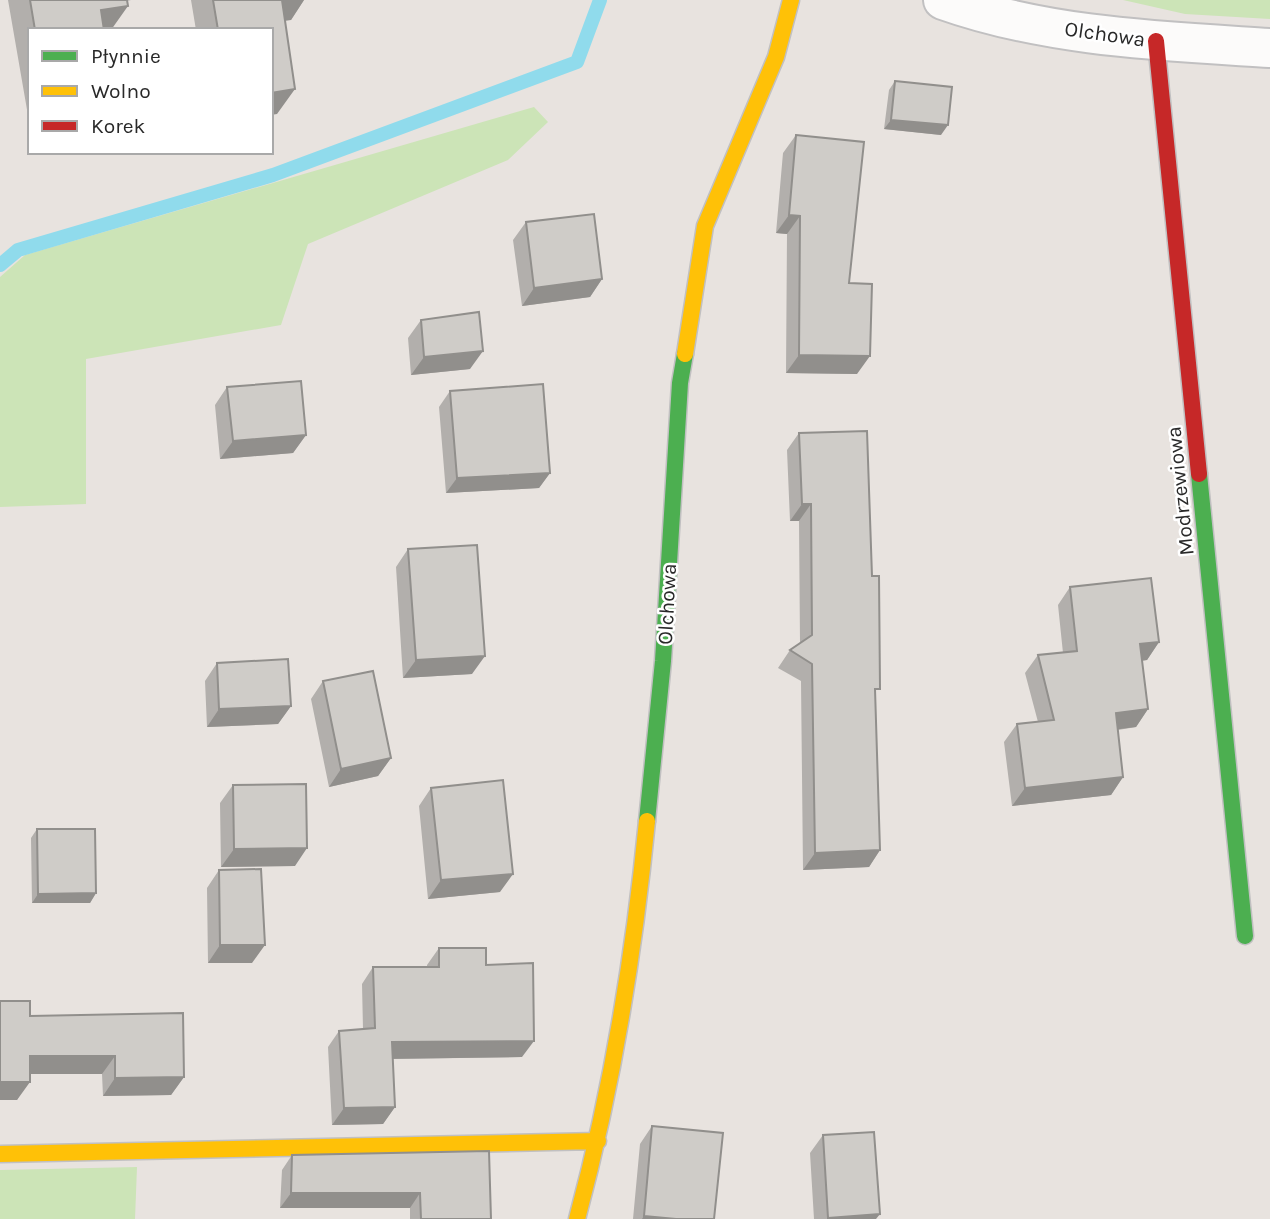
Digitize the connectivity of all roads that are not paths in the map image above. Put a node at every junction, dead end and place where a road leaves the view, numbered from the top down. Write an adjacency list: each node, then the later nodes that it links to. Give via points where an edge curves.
1 (791, 0): 6 (street, Olchowa, via 776,57 705,226 680,383 663,661 638,912)
2 (943, 0): 3 (street, Olchowa, via 1015,20)
3 (1156, 41): 4 (street, Olchowa); 5 (street, Modrzewiowa)
4 (1270, 48)
5 (1245, 936)
6 (598, 1141): 7 (street); 8 (street, Olchowa)
7 (0, 1154)
8 (577, 1219)

